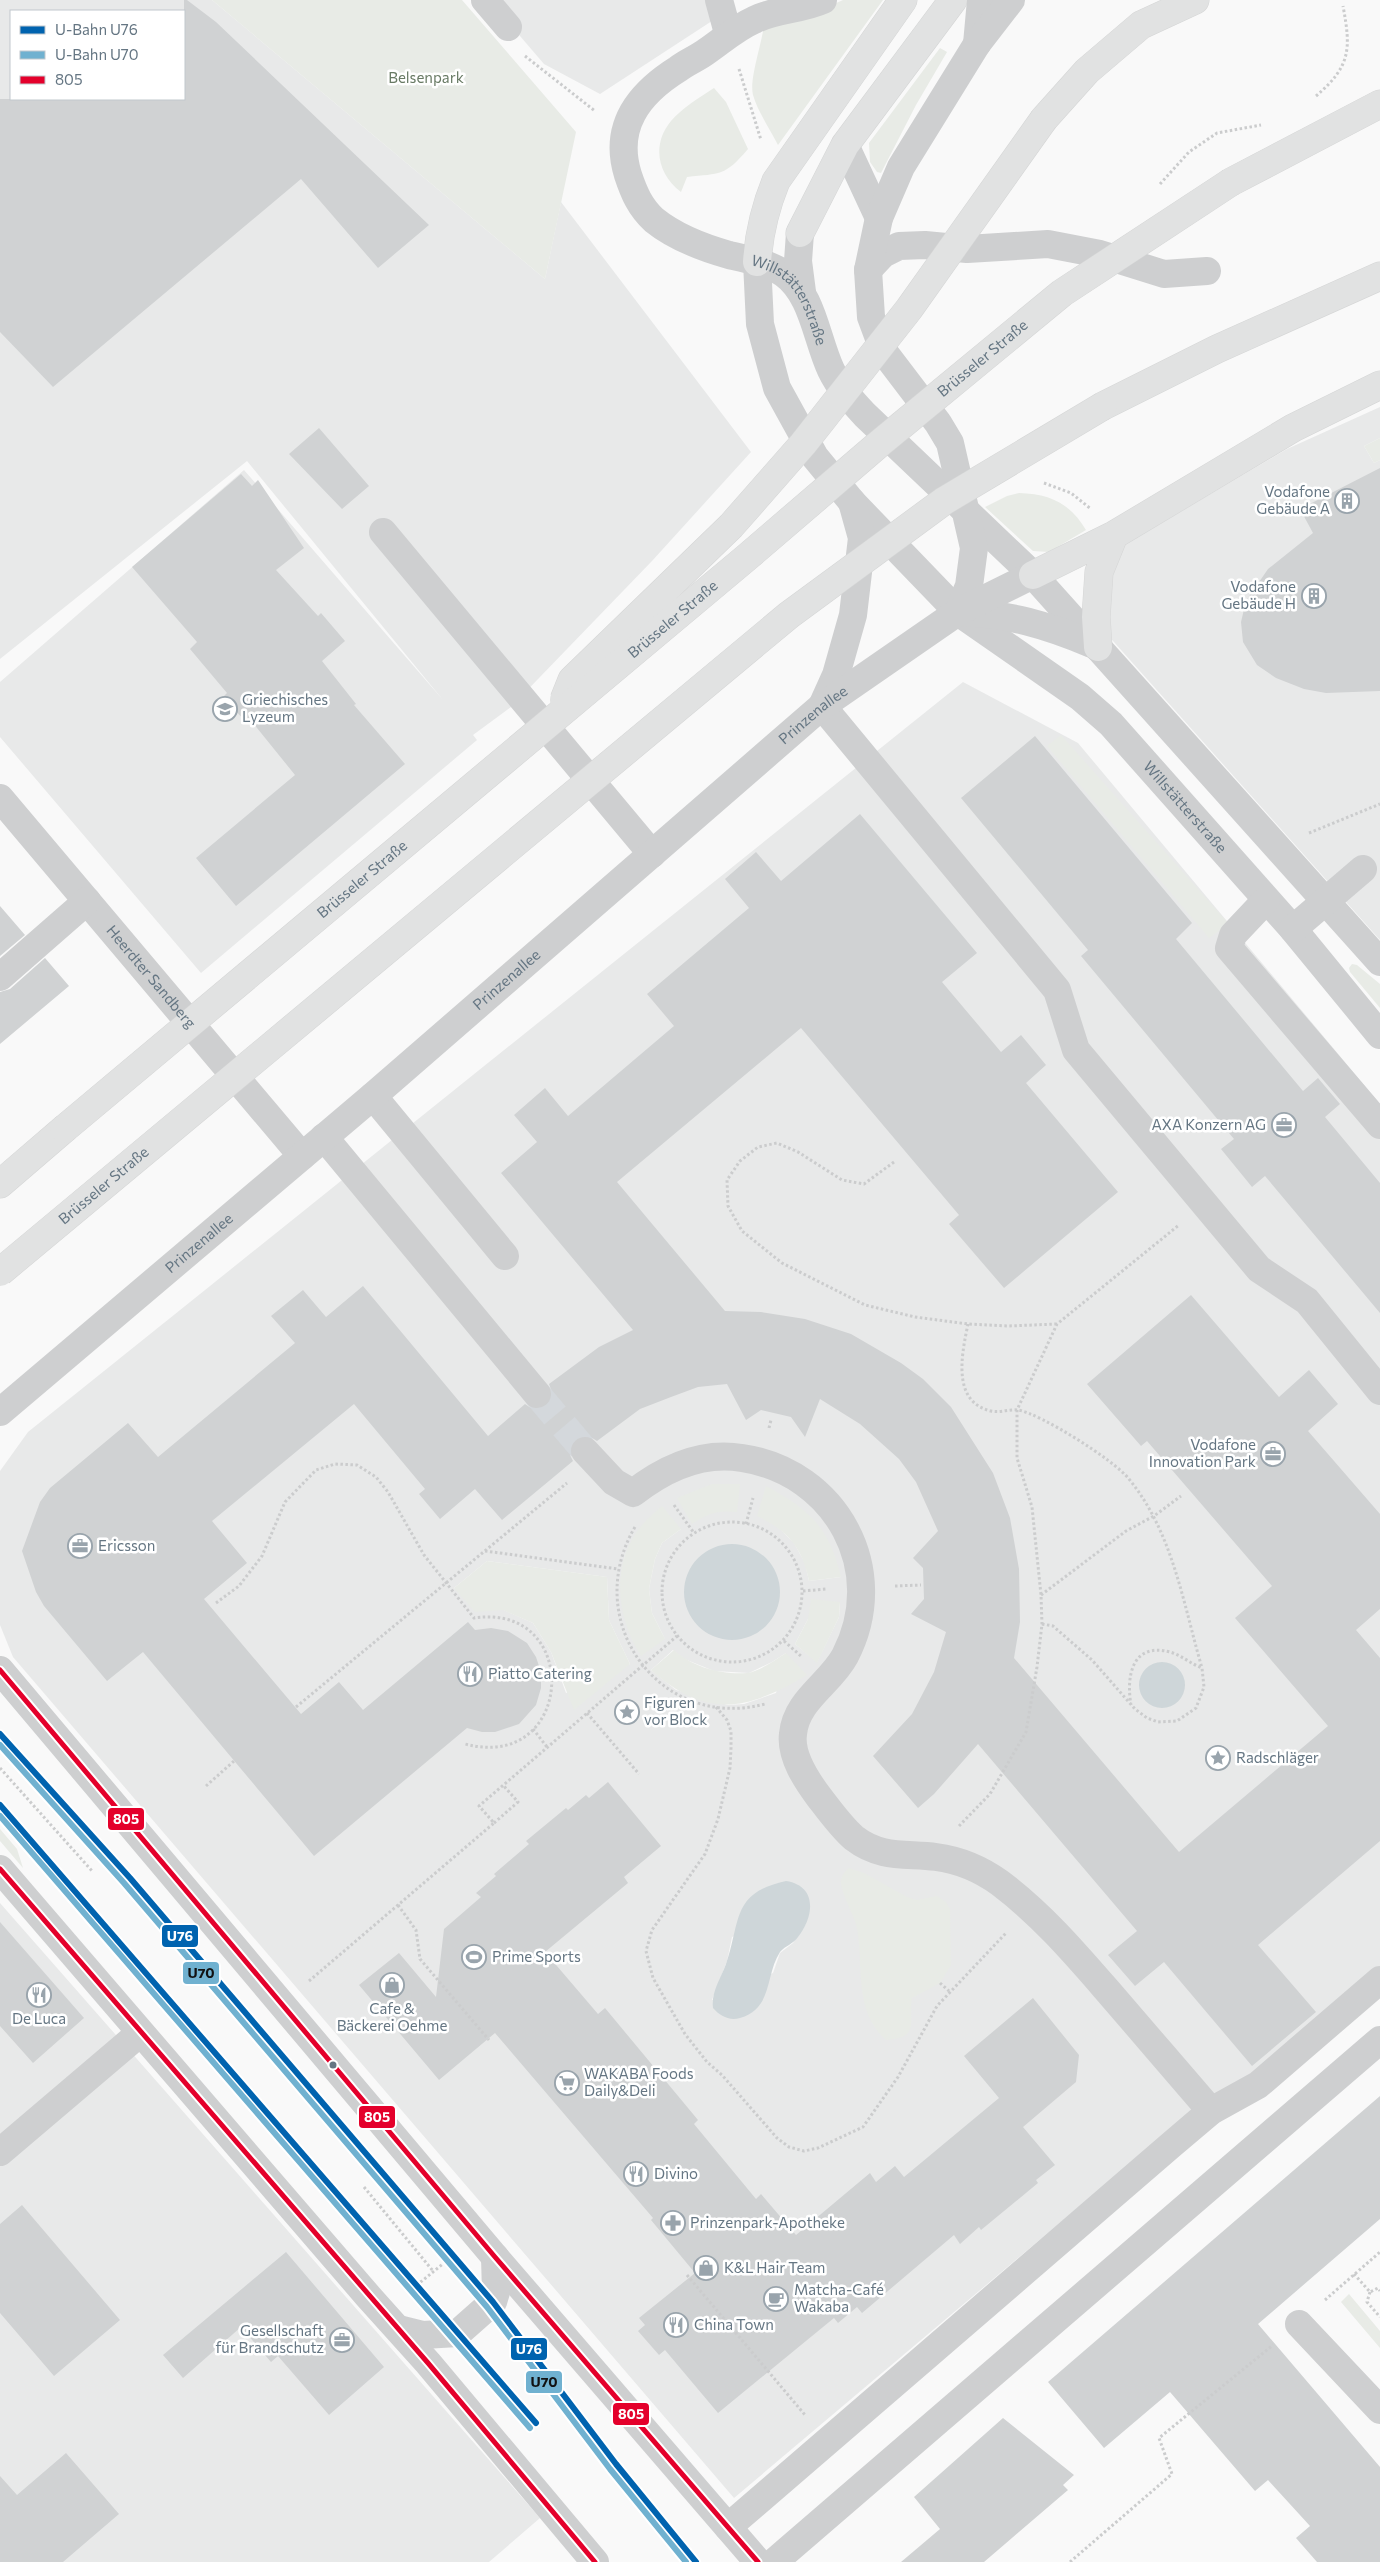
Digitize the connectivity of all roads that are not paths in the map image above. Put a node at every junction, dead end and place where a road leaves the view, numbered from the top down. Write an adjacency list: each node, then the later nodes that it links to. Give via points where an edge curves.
1 (484, 0): 9 (street)
2 (719, 0): 10 (street)
3 (823, 0): 10 (street, via 756,18)
4 (903, 0): 16 (highway, via 776,181 765,208)
5 (953, 0): 13 (highway)
6 (980, 0): 11 (street)
7 (1011, 0): 11 (street)
8 (1195, 0): 30 (highway, bridge, via 1142,26 1087,71 1044,119 910,309 803,444 731,526 572,680)
9 (508, 27)
10 (728, 33): 16 (street, via 707,52 654,86 633,110 624,135 623,159 640,206 670,231 700,245)
11 (977, 44): 14 (street, via 901,167)
12 (1380, 104): 30 (highway, Brüsseler Straße, bridge, via 1231,182 1062,293)
13 (845, 145): 14 (street); 15 (highway)
14 (879, 218): 17 (street)
15 (800, 233): 16 (street); 20 (street, via 798,262)
16 (757, 262): 20 (street, Willstätterstraße, via 782,273); 22 (street, Willstätterstraße, via 760,324 777,388 815,457)
17 (868, 270): 18 (street, via 883,254 899,246 925,245 967,250 1048,244 1100,254 1164,274); 23 (street, via 871,317 884,352 950,443)
18 (1207, 271)
19 (1380, 276): 47 (highway, Brüsseler Straße, bridge, via 1217,349 1103,406 944,501 789,615)
20 (802, 292): 23 (street, Willstätterstraße, via 828,364 844,391 865,415)
21 (1380, 385): 25 (highway, via 1293,428)
22 (852, 502): 27 (street, Willstätterstraße); 29 (street, via 862,538 853,615 836,675)
23 (965, 508): 26 (street, Willstätterstraße); 27 (street, via 974,548 969,586)
24 (383, 532): 32 (street)
25 (1114, 535): 26 (highway); 28 (highway, via 1099,572)
26 (1033, 574): 27 (street, Prinzenallee); 28 (street, Willstätterstraße)
27 (958, 612): 28 (street, Willstätterstraße, via 1029,620); 29 (street, Prinzenallee); 34 (street, Willstätterstraße, via 1080,697 1111,724)
28 (1098, 647): 36 (street, Willstätterstraße)
29 (822, 706): 32 (street, Prinzenallee); 48 (street, via 1057,990 1076,1050 1259,1269 1307,1301)
30 (556, 718): 45 (highway, Brüsseler Straße, bridge)
31 (0, 798): 35 (street, Heerdter Sandberg)
32 (652, 854): 41 (street, Prinzenallee)
33 (1363, 869): 36 (street)
34 (1266, 900): 37 (street, Willstätterstraße); 42 (street, via 1233,935 1230,948)
35 (87, 901): 39 (street); 44 (street, Heerdter Sandberg)
36 (1326, 901): 37 (street); 38 (street, Willstätterstraße)
37 (1293, 929): 40 (street, Willstätterstraße)
38 (1380, 962)
39 (0, 977)
40 (1380, 1034)
41 (372, 1096): 43 (street, Prinzenallee); 46 (street)
42 (1380, 1125)
43 (324, 1137): 44 (street, Prinzenallee); 49 (street)
44 (302, 1156): 50 (street, Prinzenallee)
45 (0, 1184)
46 (505, 1256)
47 (0, 1272)
48 (1380, 1391)
49 (537, 1394)
50 (0, 1412)
51 (589, 1456): 57 (street, via 614,1482 633,1492 673,1467 702,1458 730,1456 761,1460 784,1469 816,1490 842,1520 856,1552 862,1596 854,1637 844,1658 797,1716 792,1736 805,1776 854,1838 878,1850 904,1856 936,1857 969,1865 999,1882 1048,1923)
52 (0, 1671): 59 (street)
53 (0, 1869): 55 (street)
54 (1380, 1980): 57 (street, via 1258,2085)
55 (140, 2033): 58 (street); 61 (street)
56 (1380, 2040): 66 (street)
57 (1212, 2111): 63 (street)
58 (0, 2152)
59 (495, 2257): 61 (street, via 494,2302 458,2333 423,2335); 63 (street)
60 (1299, 2324): 62 (street)
61 (399, 2329): 64 (street)
62 (1380, 2410)
63 (728, 2527): 65 (street)
64 (595, 2562)
65 (758, 2562)
66 (774, 2562)

